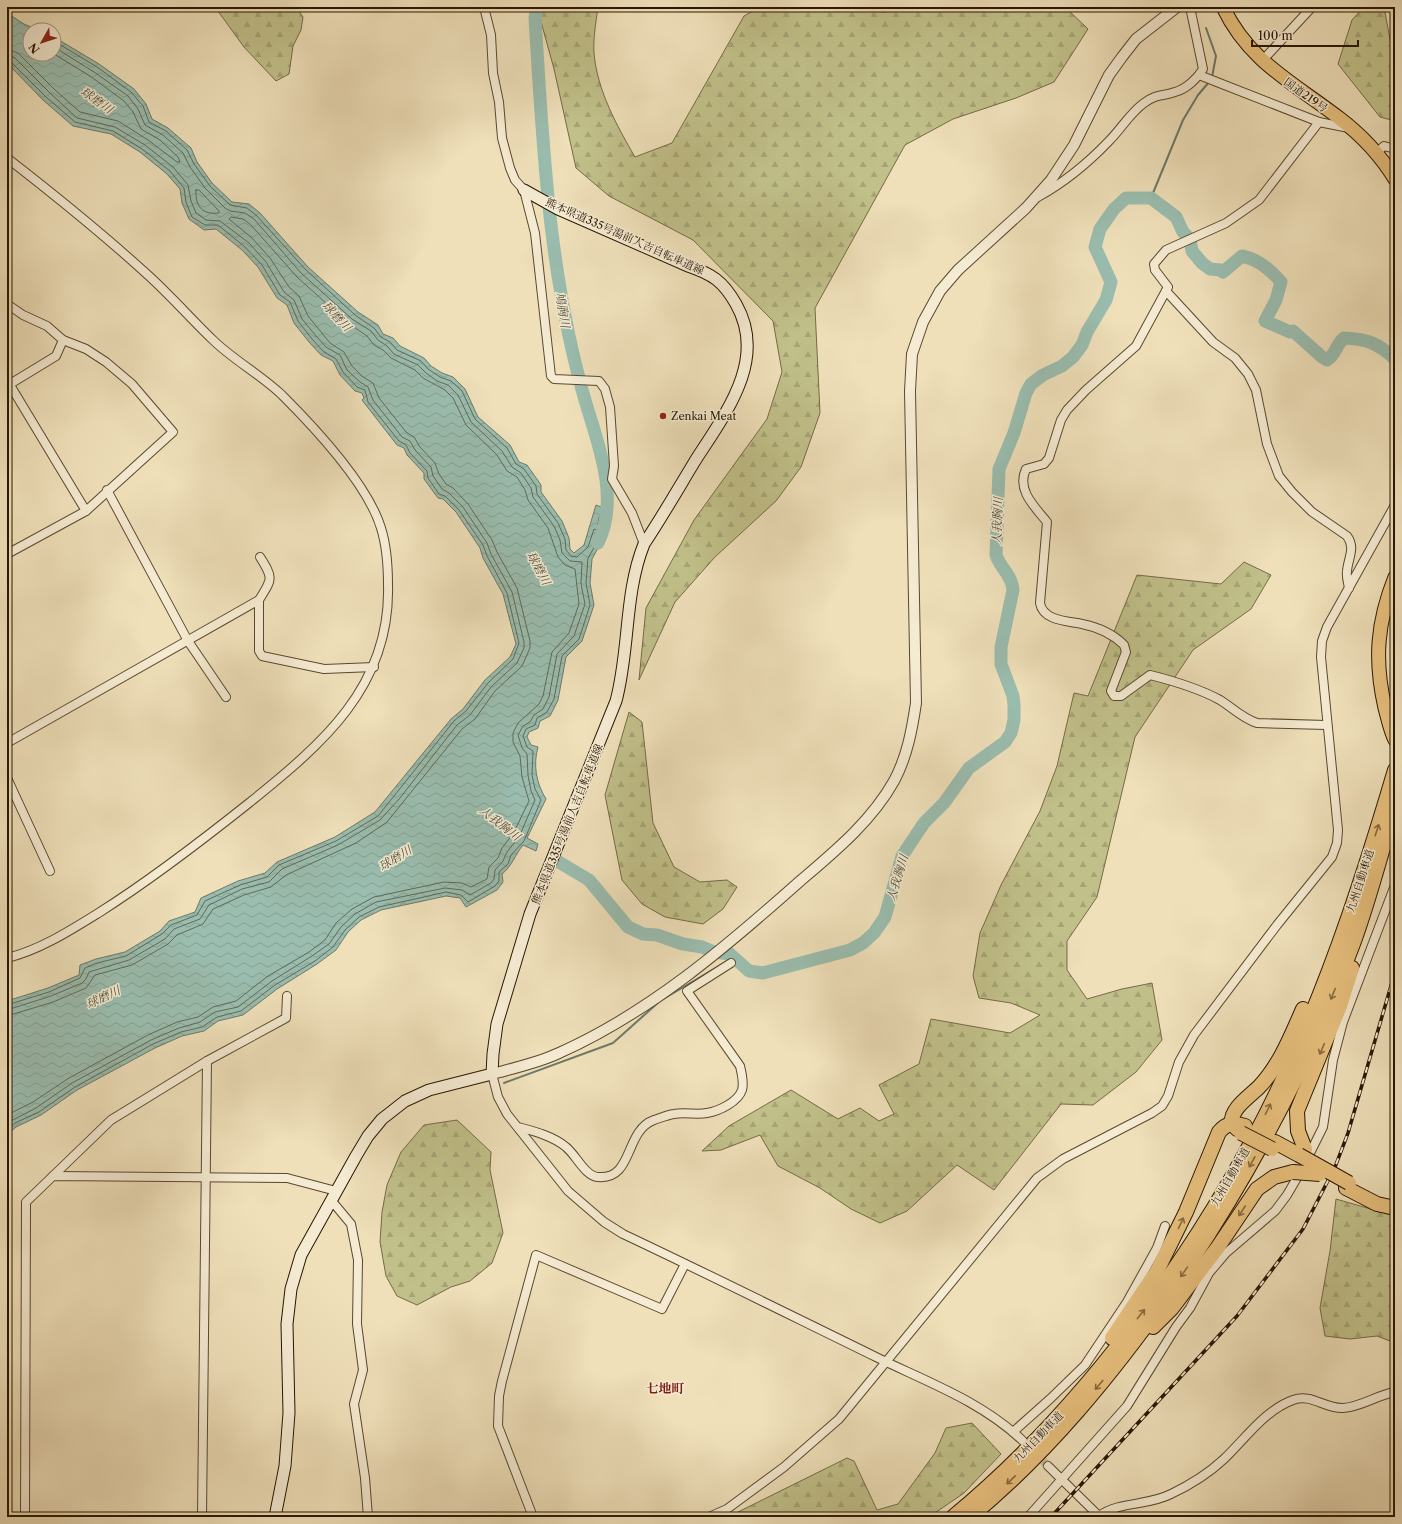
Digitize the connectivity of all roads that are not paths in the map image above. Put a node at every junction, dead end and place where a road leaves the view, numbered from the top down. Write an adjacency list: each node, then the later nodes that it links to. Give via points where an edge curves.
1 (484, 7): 14 (street, via 491,35 502,138 515,180)
2 (1177, 7): 15 (street, via 1136,39 1122,57 1109,75 1074,145)
3 (1190, 7): 7 (street, via 1203,69)
4 (1223, 7): 6 (highway, 国道219号, via 1240,37)
5 (1312, 7): 6 (street)
6 (1262, 61): 9 (highway, 国道219号, via 1283,80 1340,118)
7 (1199, 75): 8 (street); 15 (street, via 1176,92 1158,95 1144,103 1074,174)
8 (1319, 122): 9 (street); 16 (street, via 1259,200 1226,223 1166,250 1157,259 1154,264 1155,270 1168,286)
9 (1350, 128): 11 (highway, 国道219号)
10 (1395, 149): 11 (street, via 1384,146)
11 (1376, 153): 13 (highway, 国道219号)
12 (7, 158): 30 (street, via 70,206 151,278 215,342 280,393 355,480 381,527 388,556 387,621)
13 (1395, 179)
14 (524, 190): 23 (street, via 535,233 551,376 554,379 598,381 605,389 610,407 614,466 612,479 632,513); 23 (main road, 熊本県道335号湯前人吉自転車道線, via 558,209 709,273 728,291 746,326 747,358 738,389)
15 (1034, 200): 46 (street, via 958,270 940,291 923,322 912,354 909,429 916,703 909,745 894,781 876,809 854,833 749,927 691,972 635,1011 581,1043 557,1054)
16 (1166, 291): 27 (street, via 1213,342 1235,358 1248,374 1256,390 1267,444 1279,476 1312,512 1351,541 1352,551 1347,571); 32 (street, via 1136,346 1067,410 1061,420 1049,458 1044,464 1026,469 1024,472 1026,495 1047,522 1041,609 1056,619 1106,632 1124,645 1126,652 1111,691 1114,696 1120,696 1150,675 1183,683 1214,698 1246,720 1257,723)
17 (7, 304): 18 (street, via 47,326)
18 (63, 340): 19 (street, via 56,356); 20 (street, via 86,349 122,375 173,432)
19 (9, 382): 22 (street)
20 (107, 490): 22 (street); 29 (street)
21 (1395, 505): 27 (street)
22 (86, 511): 24 (street)
23 (644, 544): 46 (main road, 熊本県道335号湯前人吉自転車道線, via 633,578 623,676 616,701 530,914 497,1024)
24 (7, 554)
25 (260, 557): 28 (street, via 271,581)
26 (1395, 577): 33 (highway, via 1385,602 1378,641 1380,686)
27 (1349, 588): 32 (street, via 1322,641)
28 (259, 600): 29 (street); 30 (street, via 259,651 262,656 324,669)
29 (188, 642): 31 (street); 34 (street)
30 (374, 667): 42 (street, via 348,710 328,732 268,788 189,852 81,924 51,940)
31 (226, 697)
32 (1326, 726): 59 (street, via 1333,769 1338,830 1332,857 1194,1035 1179,1062 1162,1106 1063,1159 1037,1178)
33 (1395, 740)
34 (7, 744)
35 (1395, 770): 41 (highway, 九州自動車道, one-way to 35)
36 (7, 780): 38 (street)
37 (1395, 808): 39 (highway, 九州自動車道)
38 (50, 871)
39 (1375, 879): 49 (highway, one-way to 49, via 1340,1006 1297,1111); 58 (highway, 九州自動車道, one-way to 58, via 1354,942 1329,1003 1271,1128 1238,1188 1202,1245)
40 (1395, 885): 65 (street, via 1343,1022 1333,1060 1322,1127 1287,1195 1275,1211 1226,1253 1209,1273 1190,1308 1126,1406)
41 (1342, 934): 48 (highway, via 1314,986 1283,1054 1260,1086 1233,1113); 61 (highway, 九州自動車道, one-way to 41, via 1087,1384 1146,1308 1229,1181 1262,1122 1291,1062)
42 (7, 958)
43 (731, 963): 47 (street, via 687,991 740,1066 742,1090 734,1100 716,1111 674,1114 644,1124 637,1133 624,1164 610,1175 598,1177 589,1174 565,1146)
44 (287, 996): 45 (street, via 286,1018)
45 (207, 1061): 50 (street, via 111,1120); 51 (street)
46 (492, 1074): 47 (street, via 498,1097); 53 (main road, via 429,1090 405,1101 382,1119 368,1136)
47 (518, 1127): 57 (street, via 568,1191 604,1222)
48 (1240, 1127): 49 (highway, bridge); 61 (highway, one-way to 48, via 1157,1271 1186,1212 1219,1132 1224,1126)
49 (1298, 1159): 52 (highway); 58 (highway, one-way to 58, via 1257,1190 1218,1248 1172,1308)
50 (53, 1176): 51 (street); 66 (street, via 26,1202)
51 (206, 1177): 53 (street, via 287,1178); 67 (street)
52 (1347, 1186): 54 (highway, via 1374,1195); 55 (highway, via 1377,1204)
53 (333, 1196): 68 (main road, via 301,1254 291,1289 287,1324 289,1414 285,1466); 69 (street, via 351,1224 358,1260 357,1324 363,1370 354,1404)
54 (1395, 1198)
55 (1395, 1208)
56 (1164, 1226): 62 (street, via 1157,1248 1127,1302 1085,1365)
57 (685, 1264): 59 (street); 70 (street, via 662,1309 536,1255 501,1388 498,1426)
58 (1124, 1355): 73 (highway, 九州自動車道, one-way to 73, via 1063,1428 1016,1476)
59 (885, 1362): 62 (street, via 968,1400); 71 (street, via 862,1393 822,1436 727,1509)
60 (1395, 1392): 75 (street, via 1342,1408 1311,1398 1294,1399 1272,1413 1209,1471 1170,1495 1106,1511)
61 (1055, 1420): 72 (highway, 九州自動車道, via 1009,1468)
62 (1013, 1432): 63 (street)
63 (1022, 1440)
64 (1048, 1466): 65 (street)
65 (1061, 1478): 74 (street); 75 (street)
66 (25, 1517)
67 (202, 1517)
68 (275, 1517)
69 (368, 1517)
70 (533, 1517)
71 (709, 1517)
72 (953, 1517)
73 (970, 1517)
74 (1028, 1517)
75 (1099, 1517)

